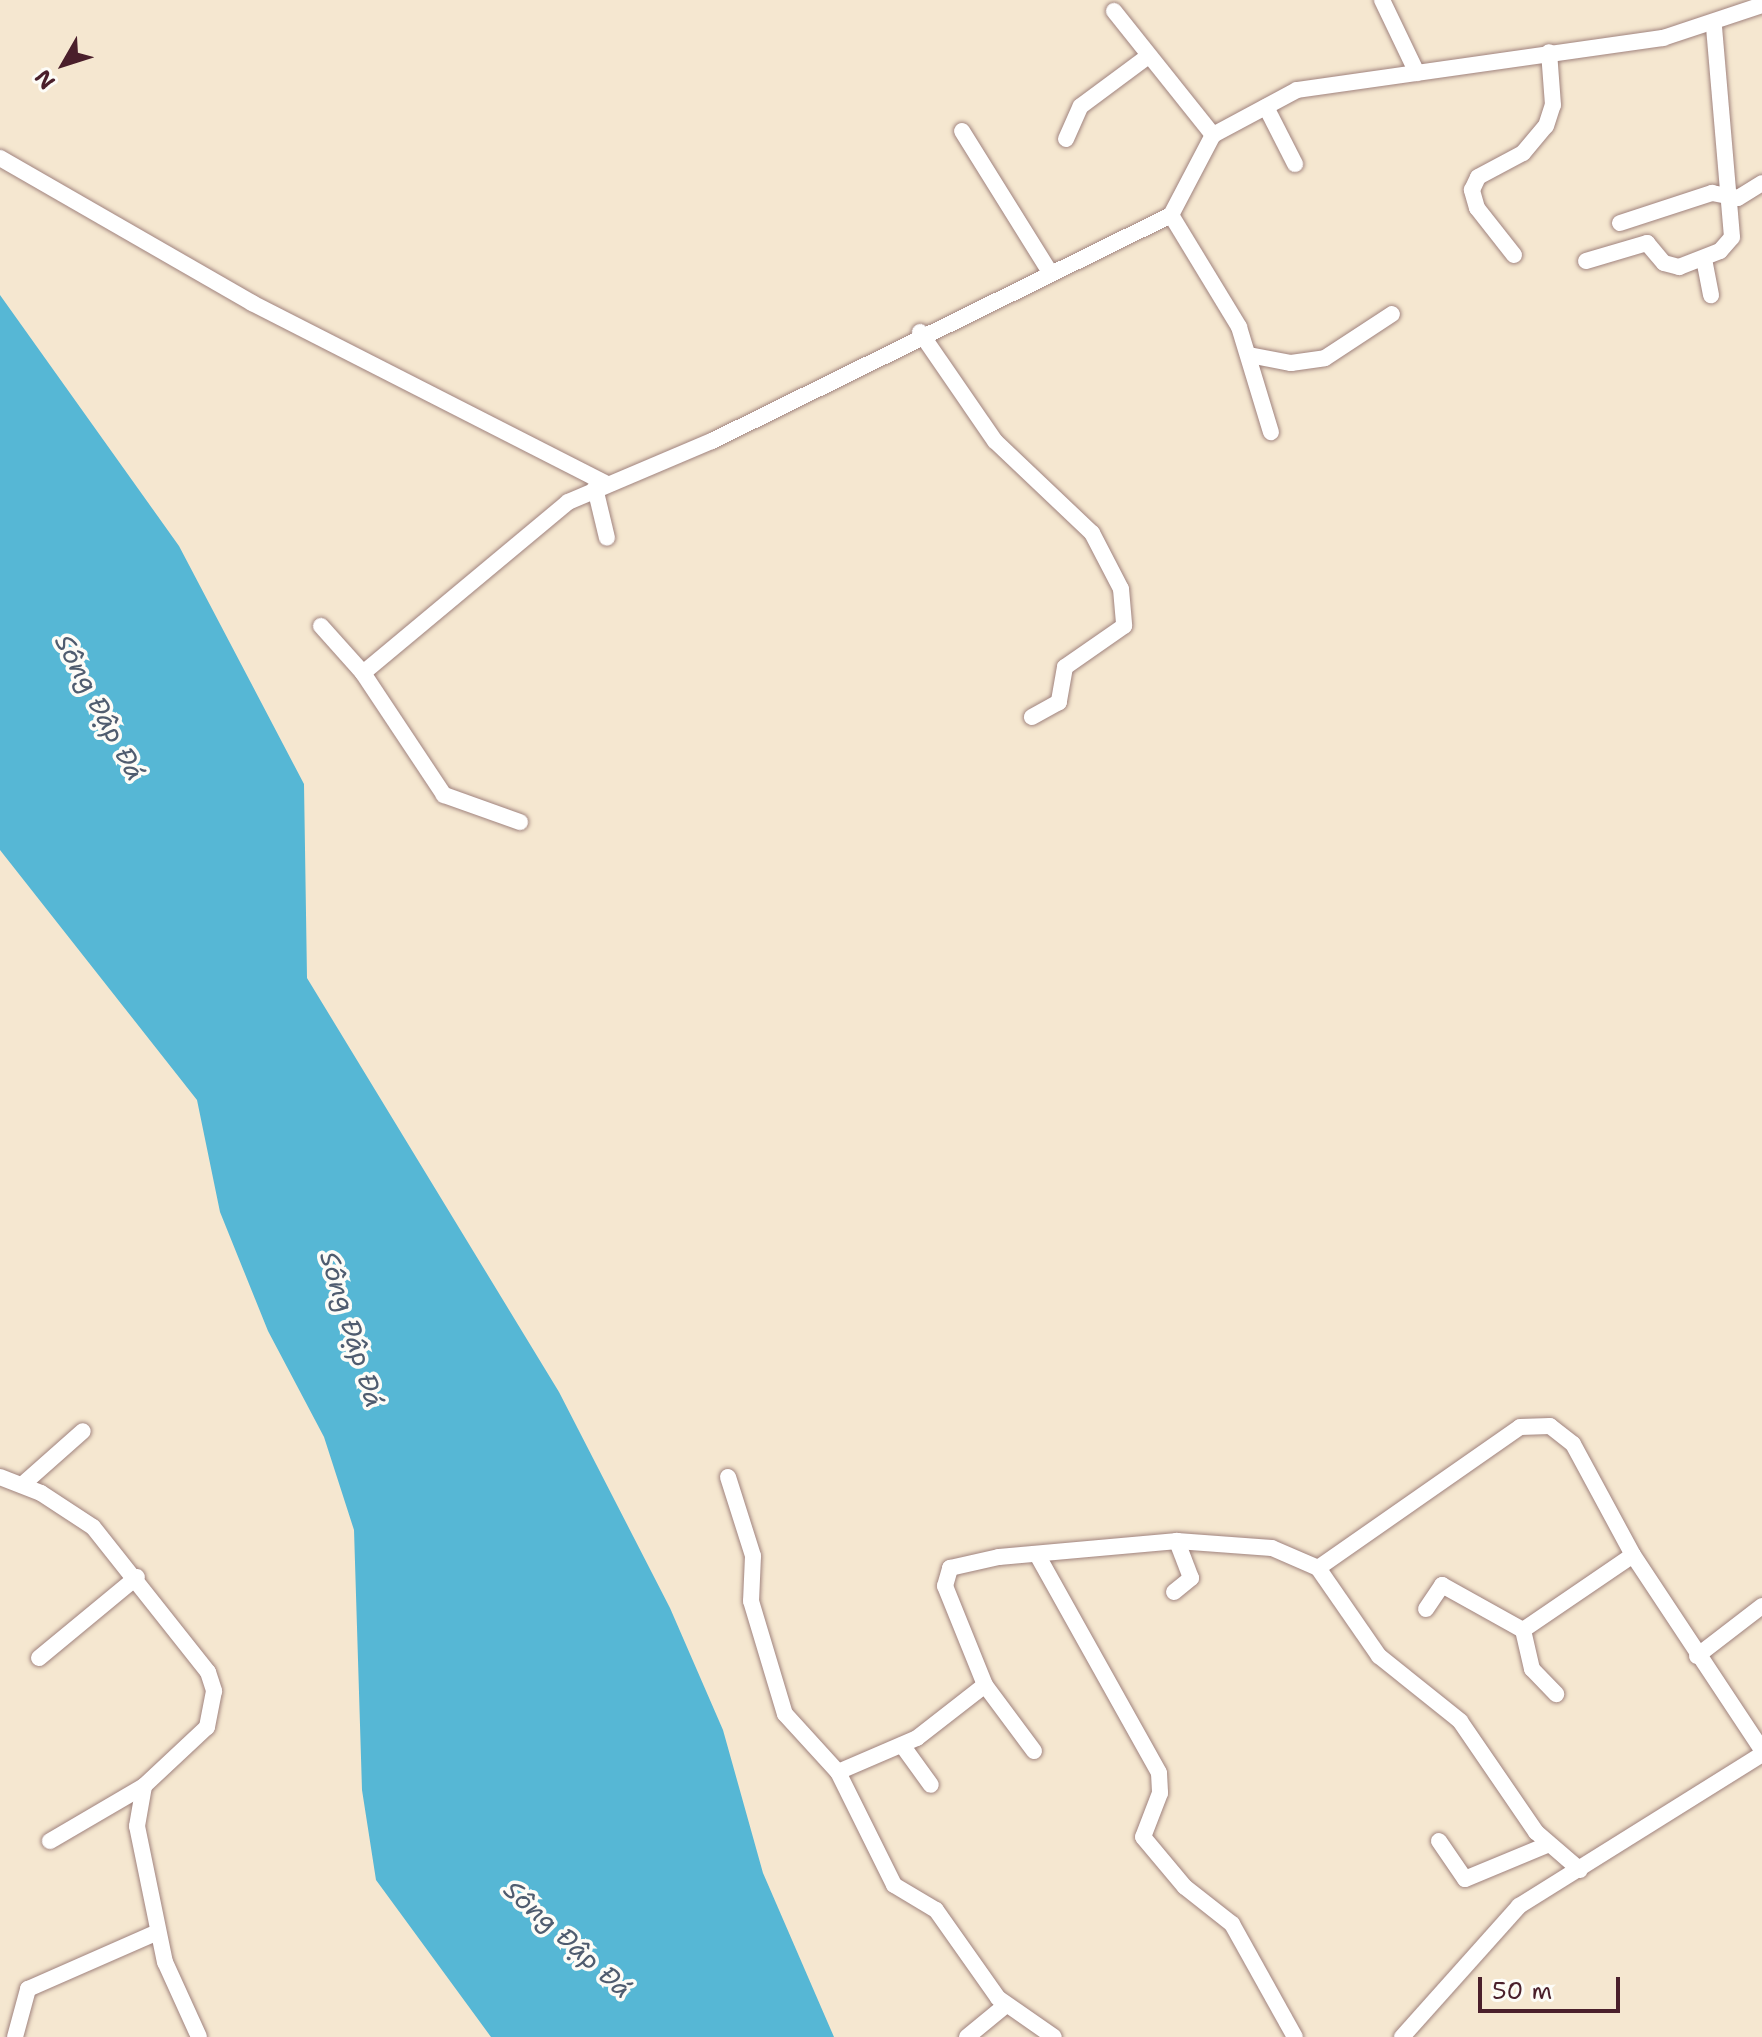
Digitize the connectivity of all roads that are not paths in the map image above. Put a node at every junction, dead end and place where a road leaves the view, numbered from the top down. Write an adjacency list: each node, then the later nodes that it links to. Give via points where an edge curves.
1 (1382, 0): 7 (street)
2 (1762, 5): 4 (street)
3 (1114, 11): 6 (street)
4 (1714, 27): 5 (street); 15 (street)
5 (1549, 52): 7 (street); 18 (street, via 1553,105 1546,126 1523,153 1478,177 1472,190 1477,208)
6 (1147, 57): 10 (street); 11 (street, via 1081,106)
7 (1417, 73): 8 (street, via 1311,85)
8 (1266, 107): 10 (street); 13 (street)
9 (962, 131): 21 (street)
10 (1213, 135): 16 (street)
11 (1066, 139)
12 (0, 158): 27 (street, via 252,303)
13 (1295, 164)
14 (1762, 183): 15 (street)
15 (1729, 198): 17 (street, via 1712,193); 19 (street, via 1732,237)
16 (1171, 215): 21 (street); 25 (street, via 1224,297)
17 (1620, 223)
18 (1514, 255)
19 (1704, 259): 20 (street, via 1672,267 1647,243); 22 (street)
20 (1586, 261)
21 (1049, 271): 24 (street)
22 (1711, 295)
23 (1392, 314): 25 (street, via 1325,358 1291,363)
24 (920, 332): 27 (street, via 712,441); 31 (street, via 995,441 1092,533 1121,589 1124,626 1065,667 1059,702)
25 (1249, 355): 26 (street)
26 (1271, 432)
27 (601, 486): 28 (street); 30 (street, via 544,519)
28 (607, 538)
29 (321, 626): 30 (street)
30 (363, 673): 32 (street, via 444,795)
31 (1032, 717)
32 (520, 822)
33 (83, 1431): 36 (street)
34 (0, 1477): 36 (street)
35 (728, 1477): 53 (street, via 753,1556 751,1601 777,1695 791,1723)
36 (22, 1485): 41 (street, via 93,1527)
37 (1177, 1541): 39 (street); 40 (street, via 1272,1548); 42 (street, via 1191,1578)
38 (1633, 1555): 40 (street, via 1573,1444 1535,1423); 45 (street); 46 (street)
39 (1039, 1558): 48 (street, via 965,1561 946,1573); 66 (street, via 1159,1773 1160,1793 1143,1837 1185,1887 1232,1924)
40 (1318, 1568): 58 (street, via 1379,1656 1472,1734)
41 (137, 1577): 47 (street); 55 (street, via 190,1644 214,1691 199,1737)
42 (1174, 1592)
43 (1762, 1606): 46 (street)
44 (1426, 1609): 45 (street, via 1442,1585)
45 (1523, 1630): 49 (street, via 1532,1669)
46 (1697, 1656): 52 (street)
47 (39, 1658)
48 (985, 1685): 50 (street); 51 (street)
49 (1556, 1694)
50 (902, 1745): 53 (street); 54 (street)
51 (1034, 1751)
52 (1762, 1752): 59 (street)
53 (838, 1772): 61 (street, via 894,1885 936,1910)
54 (931, 1785)
55 (144, 1786): 56 (street); 60 (street, via 137,1826)
56 (50, 1841)
57 (1439, 1841): 58 (street, via 1465,1879)
58 (1549, 1844): 59 (street)
59 (1580, 1870): 67 (street, via 1519,1906)
60 (158, 1932): 62 (street, via 28,1989); 63 (street)
61 (1006, 2005): 64 (street); 65 (street)
62 (15, 2037)
63 (199, 2037)
64 (967, 2037)
65 (1054, 2037)
66 (1295, 2037)
67 (1402, 2037)

